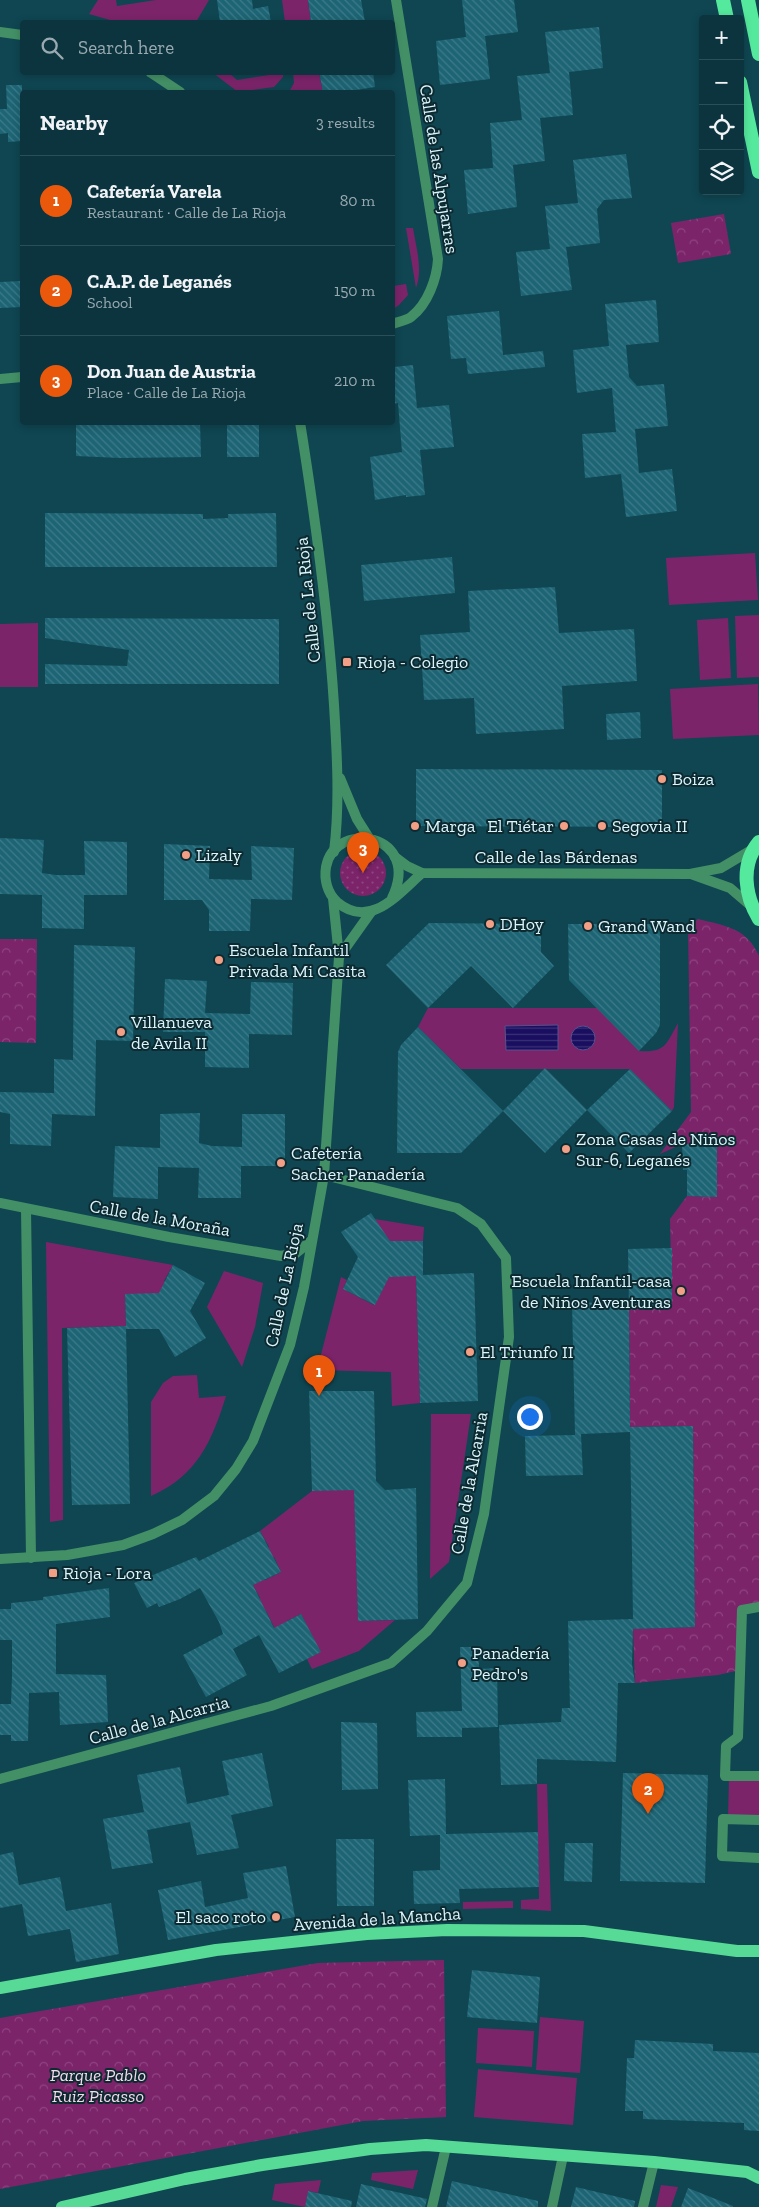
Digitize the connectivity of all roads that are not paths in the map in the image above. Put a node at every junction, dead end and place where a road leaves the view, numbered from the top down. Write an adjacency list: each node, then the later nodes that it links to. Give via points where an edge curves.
1 (396, 0): 12 (street, Calle de las Alpujarras, via 438,259 433,283 422,304 411,317)
2 (723, 0): 4 (highway)
3 (748, 0): 7 (highway)
4 (726, 15)
5 (0, 32): 6 (street)
6 (20, 34)
7 (759, 54)
8 (154, 75): 9 (street)
9 (177, 90)
10 (744, 101): 11 (highway)
11 (759, 172)
12 (395, 323)
13 (20, 377): 14 (street)
14 (0, 379)
15 (300, 425): 16 (street, Calle de La Rioja, via 319,540 332,664)
16 (338, 774): 17 (street, Calle de La Rioja, via 357,819); 19 (street, Calle de La Rioja)
17 (369, 838): 19 (street, via 356,838); 20 (street, via 384,845)
18 (756, 846): 22 (street, Calle de las Bárdenas, via 721,868); 25 (highway, via 747,868)
19 (334, 852): 23 (street, via 327,863 325,875)
20 (395, 857): 21 (street, Calle de las Bárdenas); 24 (street, via 400,870 399,885)
21 (422, 872): 22 (street, Calle de las Bárdenas); 24 (street)
22 (690, 874): 25 (street, Calle de las Bárdenas, via 730,888)
23 (333, 898): 26 (street, via 343,908); 28 (street, Calle de La Rioja)
24 (392, 898): 26 (street)
25 (751, 906): 27 (highway)
26 (371, 912): 28 (street)
27 (759, 919)
28 (339, 957): 29 (street, Calle de La Rioja)
29 (324, 1175): 32 (street, Calle de La Rioja); 37 (street, Calle de la Alcarria, via 457,1208 481,1224 506,1258 509,1337 484,1514 468,1583 427,1631 391,1663 271,1706)
30 (0, 1203): 31 (street, Calle de la Moraña)
31 (26, 1209): 32 (street, Calle de la Moraña, via 281,1256 296,1253); 33 (street)
32 (311, 1240): 33 (street, Calle de La Rioja, via 290,1345 253,1441 214,1496 182,1520 122,1546)
33 (31, 1558): 34 (street, Calle de La Rioja)
34 (0, 1559)
35 (759, 1607): 36 (street, via 742,1610 738,1737 726,1746 725,1776)
36 (759, 1776)
37 (0, 1779)
38 (759, 1820): 39 (street, via 724,1819 722,1856)
39 (759, 1858)
40 (759, 1951): 41 (main road, Avenida de la Mancha, via 584,1932 447,1930 367,1934 216,1950)
41 (0, 1988)
42 (446, 2147): 43 (main road); 46 (main road, via 426,2145 370,2149 262,2165); 47 (street)
43 (563, 2156): 44 (main road); 48 (street)
44 (654, 2162): 45 (main road, via 747,2172); 49 (street)
45 (759, 2178)
46 (62, 2207)
47 (432, 2207)
48 (552, 2207)
49 (643, 2207)

